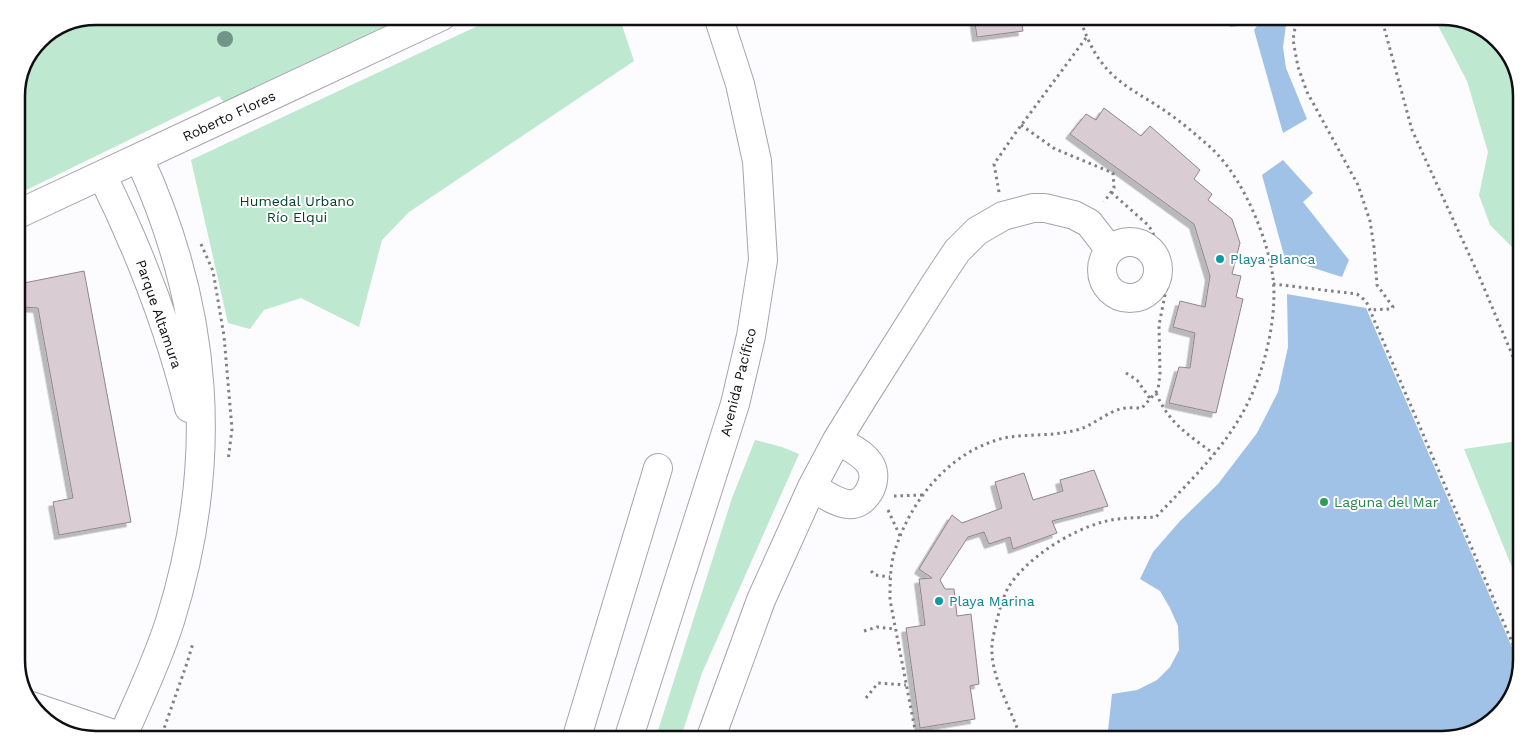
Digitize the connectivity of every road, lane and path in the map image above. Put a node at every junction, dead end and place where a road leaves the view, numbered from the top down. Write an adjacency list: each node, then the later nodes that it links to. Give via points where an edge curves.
1 (423, 25): 8 (street, Roberto Flores)
2 (721, 25): 38 (street, Avenida Pacífico, via 740,84 757,161 763,260 751,336 735,404)
3 (1082, 25): 6 (path)
4 (1296, 25): 17 (path, via 1293,40 1298,67 1307,92 1358,185 1370,221 1377,285 1393,307)
5 (1383, 25): 18 (path, via 1412,130)
6 (1086, 38): 7 (path); 16 (path, via 1118,80 1168,113 1218,155 1252,211 1264,240)
7 (1021, 126): 10 (path, via 1055,149 1113,174 1114,188); 12 (path, via 994,164)
8 (139, 158): 9 (street, Roberto Flores); 24 (street, Parque Altamura, via 168,228 188,301 199,380)
9 (102, 175): 11 (street, Roberto Flores); 24 (street, Parque Altamura, via 158,305 182,381)
10 (1111, 192): 13 (path); 15 (path, via 1149,226)
11 (25, 211)
12 (1003, 216): 13 (street, via 1045,208 1074,215); 22 (street, via 977,230 957,251)
13 (1089, 223): 14 (street)
14 (1110, 250): 15 (street, via 1118,244 1136,242); 15 (street, via 1102,266 1105,284 1112,292 1130,298 1147,292 1153,285)
15 (1161, 257): 20 (path, via 1167,285 1159,325 1160,374)
16 (1273, 284): 17 (path, via 1357,294 1366,301); 23 (path, via 1273,312 1256,385 1239,419)
17 (1369, 310): 31 (path)
18 (1513, 357)
19 (1126, 373): 21 (path, via 1137,380)
20 (1156, 393): 21 (path); 23 (path, via 1172,422)
21 (1151, 400): 28 (path, via 1142,408 1121,408 1082,428 1003,438 958,459 939,474 917,502 895,548)
22 (838, 440): 26 (street); 26 (street, via 858,452 871,466 874,483 865,499 849,505)
23 (1214, 454): 41 (path, via 1156,517 1105,521 1088,526 1042,553 1008,588 994,632 992,653 1000,686)
24 (200, 458): 36 (street, Parque Altamura, via 189,550 178,594 159,651)
25 (658, 468): 37 (street)
26 (812, 487): 39 (street, via 761,600)
27 (870, 571): 28 (path)
28 (890, 577): 29 (path)
29 (895, 629): 30 (path, via 877,627); 32 (path)
30 (864, 631)
31 (1513, 644)
32 (906, 685): 33 (path, via 878,683); 40 (path)
33 (866, 698)
34 (48, 712): 35 (street)
35 (101, 731)
36 (124, 731)
37 (579, 731)
38 (631, 731)
39 (713, 731)
40 (915, 731)
41 (1018, 731)

